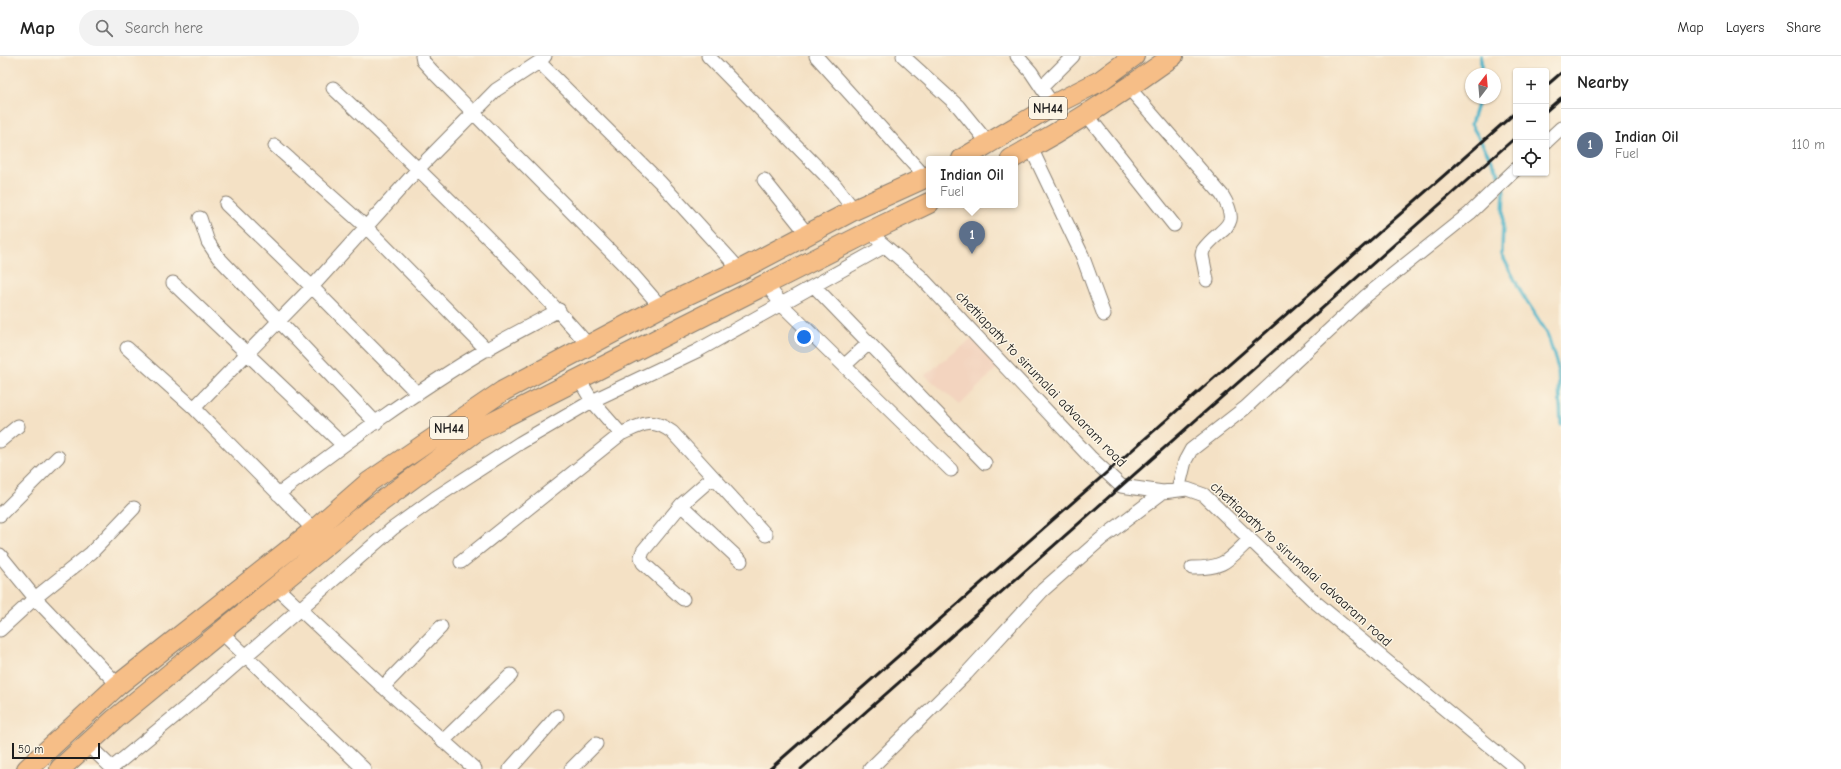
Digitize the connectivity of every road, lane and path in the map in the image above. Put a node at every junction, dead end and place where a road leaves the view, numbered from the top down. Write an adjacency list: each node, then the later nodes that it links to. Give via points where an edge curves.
1 (422, 56): 14 (street, via 423,61)
2 (816, 56): 25 (street)
3 (903, 56): 18 (street, via 958,106)
4 (1017, 56): 10 (street)
5 (1073, 56): 10 (street)
6 (1134, 56): 13 (highway, NH44, via 1100,81)
7 (1173, 56): 12 (highway, NH44)
8 (713, 58): 30 (street, via 835,185)
9 (542, 59): 14 (street, via 496,90); 37 (street)
10 (1042, 87): 13 (street)
11 (333, 88): 23 (street)
12 (1129, 88): 15 (highway, NH44); 38 (street, via 1222,195 1230,208 1229,223 1203,250)
13 (1053, 105): 18 (highway, NH44)
14 (472, 114): 23 (street); 44 (street, via 627,268)
15 (1087, 115): 20 (highway, NH44); 32 (street)
16 (1561, 128): 17 (street)
17 (1548, 140)
18 (989, 144): 21 (highway, NH44)
19 (276, 146): 33 (street)
20 (1031, 148): 22 (highway, NH44); 46 (street, via 1082,255)
21 (967, 156)
22 (1016, 156)
23 (419, 168): 33 (street); 45 (street)
24 (1513, 172): 67 (street, via 1470,213 1366,296 1245,408 1191,450 1185,461)
25 (926, 176)
26 (926, 177): 30 (highway, NH44)
27 (764, 180): 35 (street)
28 (226, 204): 42 (street)
29 (926, 204): 34 (highway, NH44)
30 (854, 210): 35 (highway, NH44)
31 (200, 218): 47 (street, via 213,251)
32 (1174, 225)
33 (366, 227): 42 (street); 51 (street)
34 (869, 232): 36 (street, chettiapatty to sirumalai advaaram road); 40 (highway, NH44)
35 (808, 235): 37 (highway, NH44)
36 (885, 246): 41 (street); 68 (street, chettiapatty to sirumalai advaaram road, via 920,276 1090,457 1121,486)
37 (740, 270): 44 (highway, NH44)
38 (1207, 280)
39 (173, 283): 52 (street)
40 (767, 285): 43 (street); 54 (highway, NH44)
41 (814, 286): 43 (street); 48 (street)
42 (312, 287): 47 (street); 55 (street)
43 (782, 304): 53 (street); 56 (street, via 697,351)
44 (661, 307): 49 (highway, NH44)
45 (559, 310): 49 (street); 51 (street)
46 (1104, 315)
47 (279, 320): 52 (street); 58 (street)
48 (869, 343): 53 (street); 64 (street)
49 (589, 346): 73 (highway, NH44, via 503,391 369,482)
50 (127, 348): 57 (street)
51 (486, 350): 55 (street)
52 (246, 353): 57 (street); 62 (street)
53 (845, 365): 65 (street)
54 (579, 379): 56 (street); 80 (highway, NH44, via 478,430 363,515)
55 (418, 394): 58 (street)
56 (592, 401): 60 (street); 83 (street, via 520,443 435,498 392,529)
57 (194, 408): 69 (street)
58 (376, 423): 62 (street)
59 (18, 426): 61 (street)
60 (622, 434): 66 (street, via 644,423 653,422 664,426); 78 (street)
61 (0, 441)
62 (343, 445): 69 (street)
63 (58, 457): 72 (street)
64 (985, 463)
65 (951, 470)
66 (713, 477): 70 (street); 74 (street)
67 (1178, 490): 68 (street, chettiapatty to sirumalai advaaram road); 75 (street, chettiapatty to sirumalai advaaram road, via 1194,490 1204,495)
68 (1163, 492): 95 (street, via 1101,539 1044,590)
69 (278, 494): 73 (street)
70 (681, 505): 77 (street); 82 (street, via 643,551 641,558 643,563)
71 (134, 508): 81 (street, via 82,561)
72 (0, 515)
73 (314, 530): 89 (highway, NH44)
74 (766, 535)
75 (1250, 539): 79 (street, via 1228,561 1219,566); 105 (street, chettiapatty to sirumalai advaaram road, via 1314,601)
76 (0, 555): 81 (street)
77 (741, 561)
78 (461, 562)
79 (1192, 568)
80 (276, 587): 83 (street); 86 (highway, NH44)
81 (35, 598): 85 (street); 89 (street)
82 (683, 599)
83 (300, 609): 87 (street); 90 (street)
84 (441, 627): 90 (street)
85 (0, 630)
86 (221, 632): 87 (street); 93 (highway, NH44)
87 (245, 656): 96 (street); 99 (street)
88 (511, 675): 92 (street)
89 (118, 685): 97 (highway, NH44)
90 (383, 687): 92 (street)
91 (557, 716): 101 (street)
92 (443, 741): 100 (street)
93 (87, 744): 96 (street); 98 (highway, NH44)
94 (596, 744): 102 (street)
95 (895, 746): 103 (street); 104 (street)
96 (113, 768)
97 (27, 769)
98 (60, 769)
99 (364, 769)
100 (475, 769)
101 (510, 769)
102 (571, 769)
103 (870, 769)
104 (886, 769)
105 (1517, 769)

